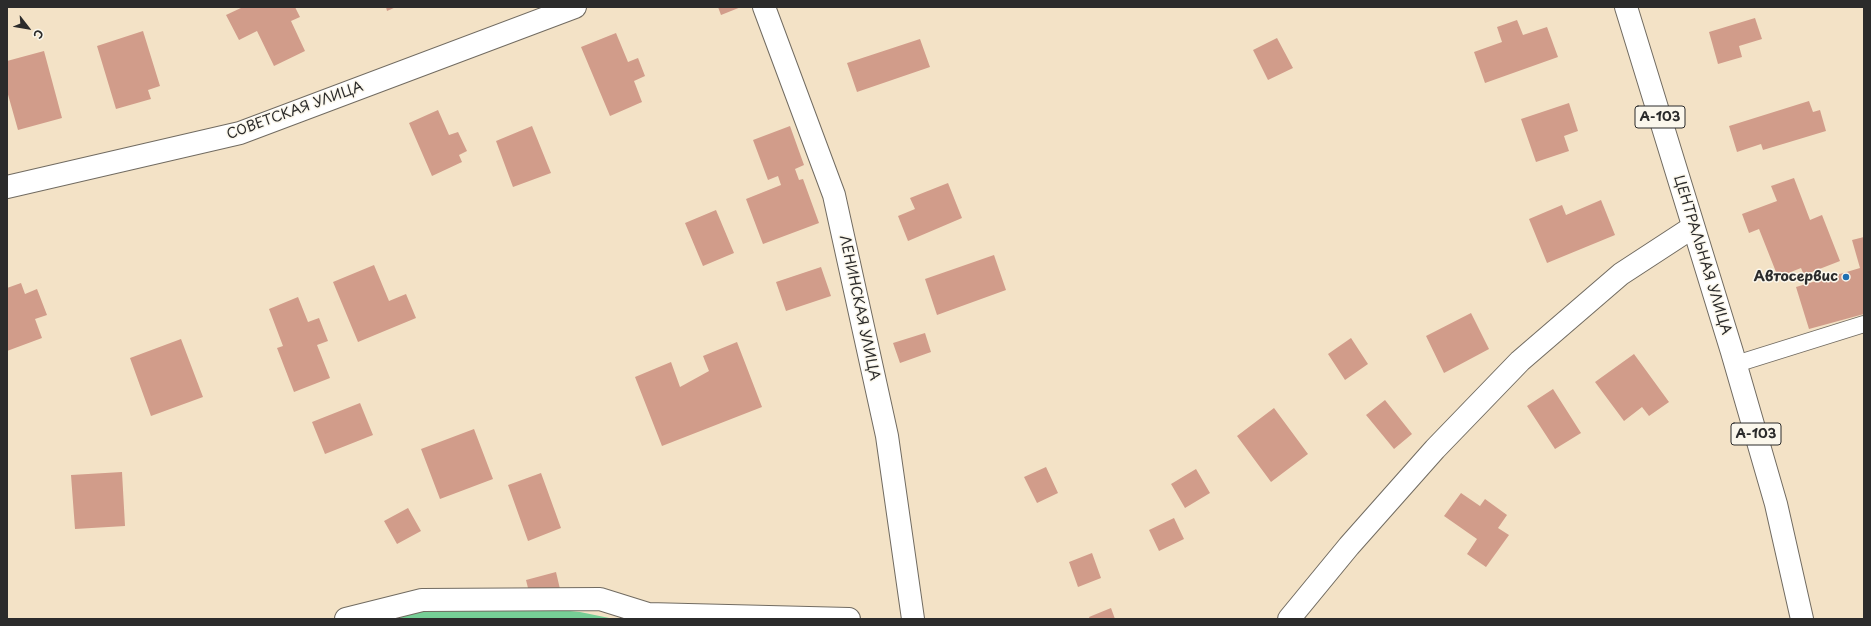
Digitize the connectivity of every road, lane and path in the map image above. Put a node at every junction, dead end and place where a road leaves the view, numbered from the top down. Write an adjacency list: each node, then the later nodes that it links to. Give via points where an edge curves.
1 (575, 7): 4 (street, СОВЕТСКАЯ УЛИЦА, via 240,132)
2 (764, 7): 10 (street, ЛЕНИНСКАЯ УЛИЦА, via 834,195 887,436)
3 (1626, 7): 5 (street, ЦЕНТРАЛЬНАЯ УЛИЦА / А-103)
4 (7, 187)
5 (1693, 227): 7 (street, ЦЕНТРАЛЬНАЯ УЛИЦА / А-103); 11 (street, via 1622,274 1520,361 1430,455 1349,546)
6 (1864, 324): 7 (lane)
7 (1736, 364): 12 (street, ЦЕНТРАЛЬНАЯ УЛИЦА / А-103, via 1776,504)
8 (346, 619): 9 (street, via 422,600 584,599 600,599 648,614)
9 (849, 619)
10 (913, 619)
11 (1290, 619)
12 (1802, 619)

